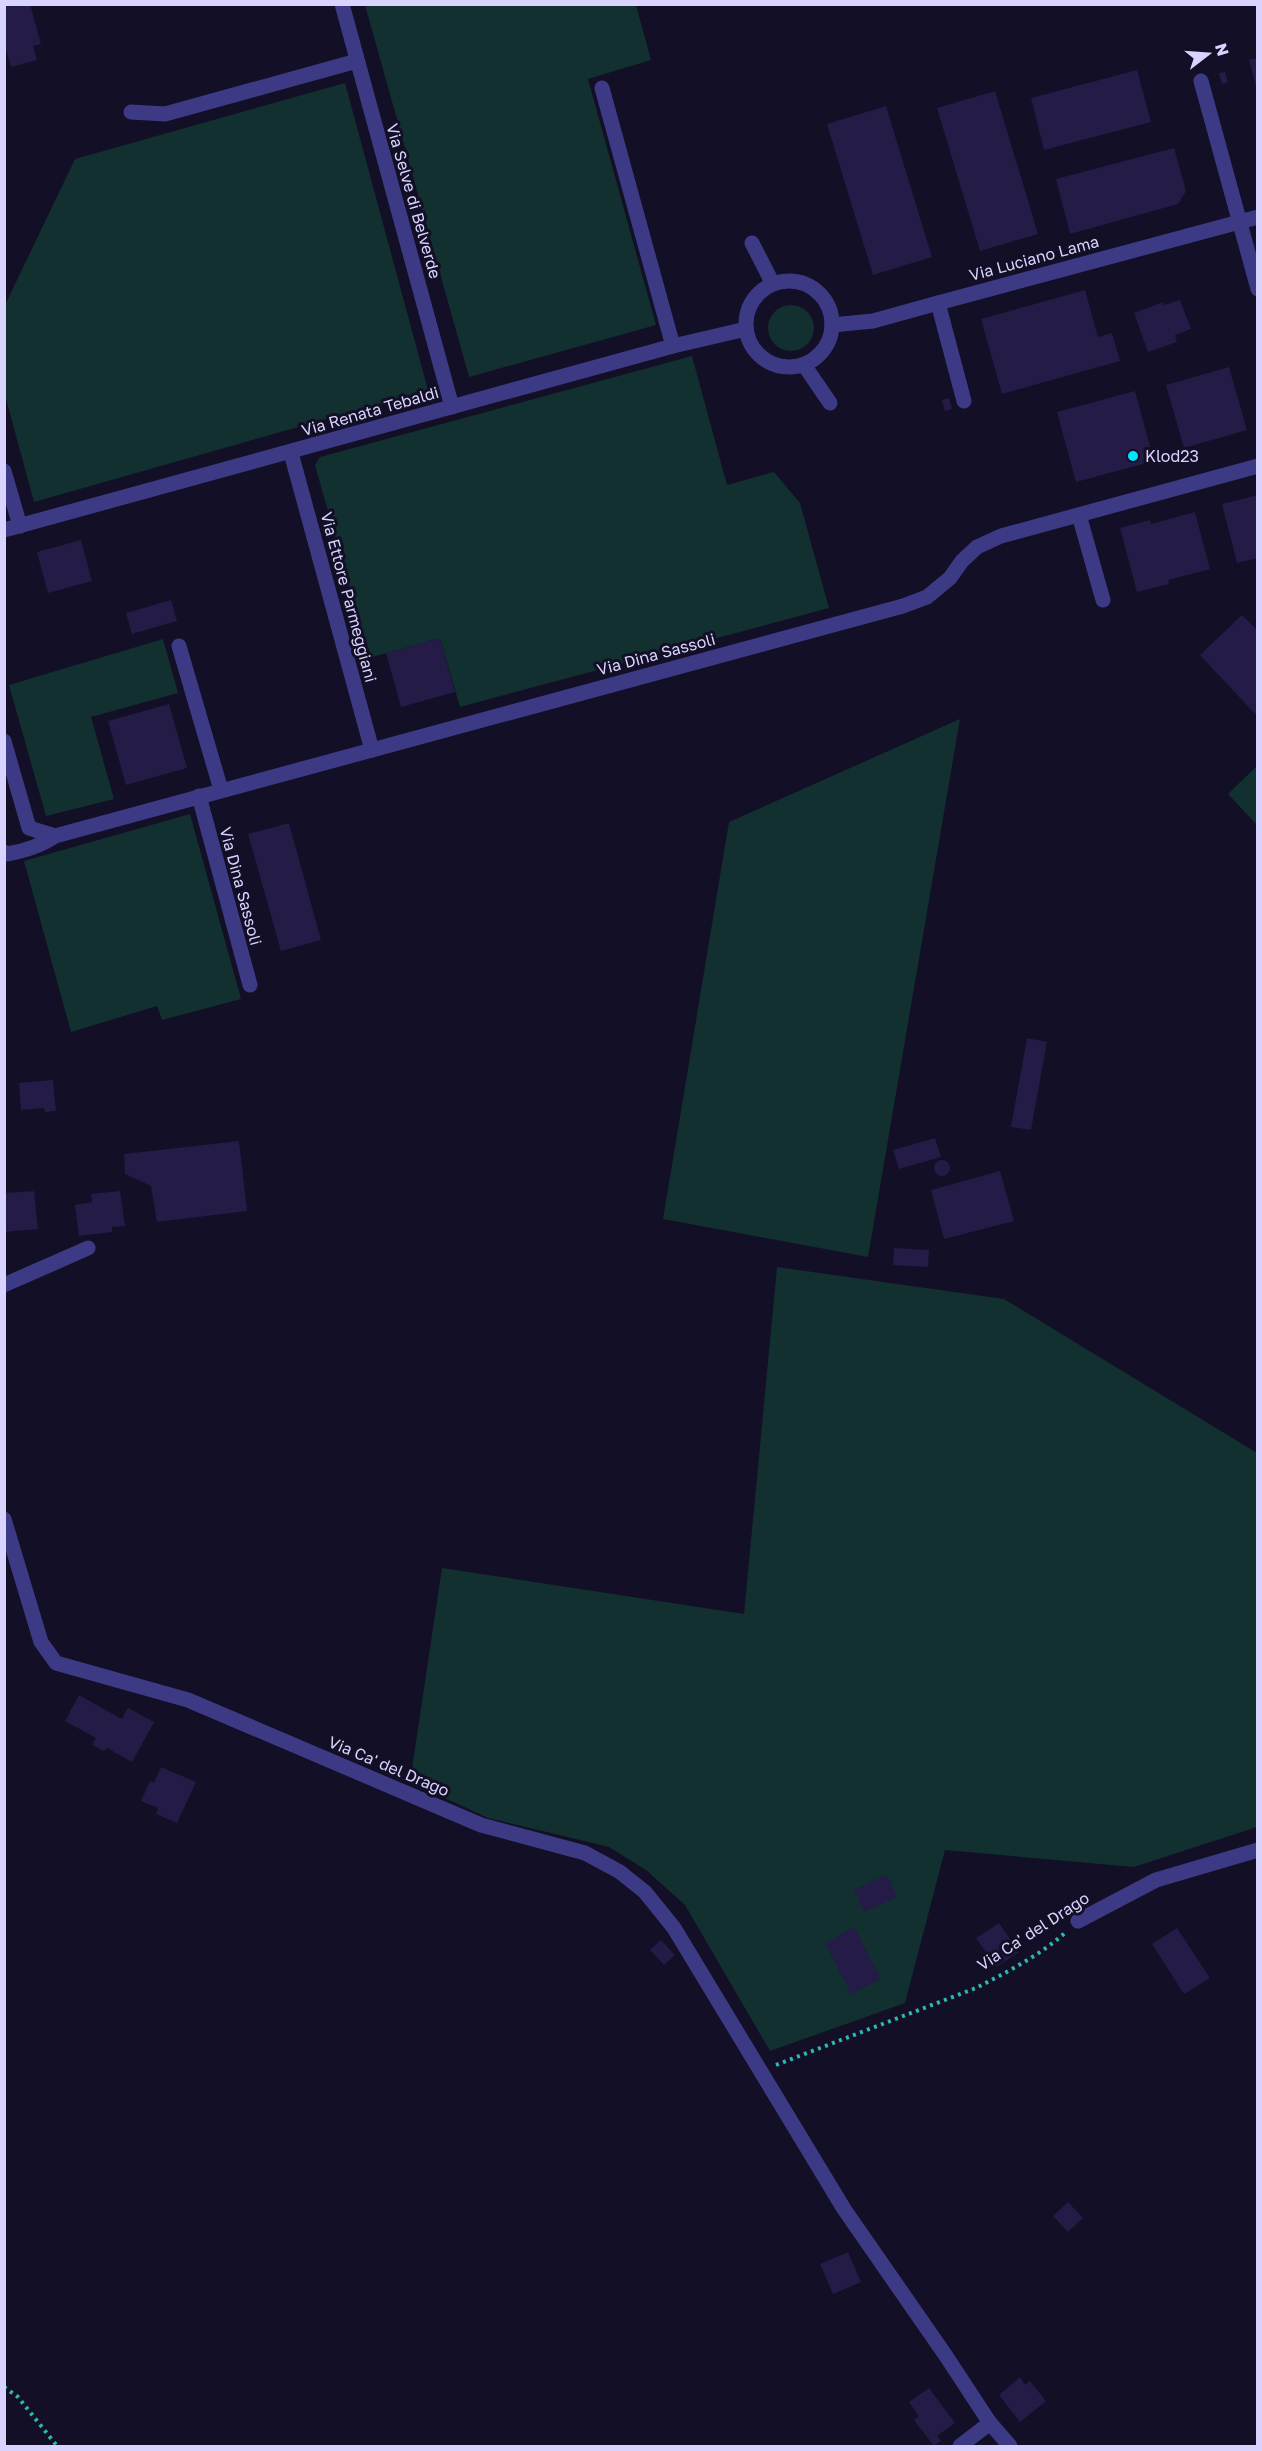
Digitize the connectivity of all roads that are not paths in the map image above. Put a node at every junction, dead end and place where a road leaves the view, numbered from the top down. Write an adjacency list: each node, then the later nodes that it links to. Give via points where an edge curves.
1 (342, 4): 2 (street, Via Selve di Belverde)
2 (357, 62): 5 (street, via 165,114); 18 (street, Via Selve di Belverde)
3 (1201, 81): 7 (street)
4 (603, 88): 14 (street)
5 (131, 112)
6 (1257, 217): 7 (street, Via Luciano Lama)
7 (1239, 222): 10 (street); 11 (street, Via Luciano Lama)
8 (752, 243): 9 (street)
9 (772, 284): 12 (street, via 789,280 806,284 820,294 829,308); 13 (street, via 757,294 748,310)
10 (1257, 289)
11 (938, 303): 12 (street, Via Luciano Lama, via 873,321); 16 (street)
12 (832, 325): 15 (street, via 824,349)
13 (746, 328): 14 (street, Via Renata Tebaldi); 15 (street, via 750,344 760,357 789,368)
14 (673, 346): 18 (street, Via Renata Tebaldi)
15 (804, 365): 17 (street)
16 (964, 401)
17 (830, 403)
18 (452, 407): 19 (street, Via Renata Tebaldi)
19 (291, 453): 23 (street, Via Renata Tebaldi); 28 (street, Via Ettore Parmeggiani)
20 (1257, 466): 22 (street, Via Dina Sassoli)
21 (4, 471): 23 (street)
22 (1079, 515): 25 (street); 28 (street, Via Dina Sassoli, via 1001,536 977,548 927,597 903,606)
23 (20, 526): 24 (street, Via Renata Tebaldi)
24 (4, 530)
25 (1103, 600)
26 (179, 646): 29 (street)
27 (4, 741): 31 (street, via 29,828)
28 (372, 750): 29 (street, Via Dina Sassoli)
29 (221, 790): 30 (street, Via Dina Sassoli)
30 (198, 796): 31 (street, Via Dina Sassoli); 33 (street, Via Dina Sassoli)
31 (55, 836): 32 (street, Via Dina Sassoli, via 43,844)
32 (4, 852)
33 (250, 985)
34 (88, 1248): 35 (street)
35 (4, 1285)
36 (4, 1519): 39 (street, Via Ca' del Drago, via 41,1642 57,1663 188,1700 481,1825 585,1852 645,1892 674,1928 844,2209)
37 (1257, 1850): 38 (street, Via Ca' del Drago, via 1156,1880)
38 (1078, 1921)
39 (990, 2422): 40 (street); 41 (street, Via Ca' del Drago)
40 (960, 2446)
41 (1010, 2446)

